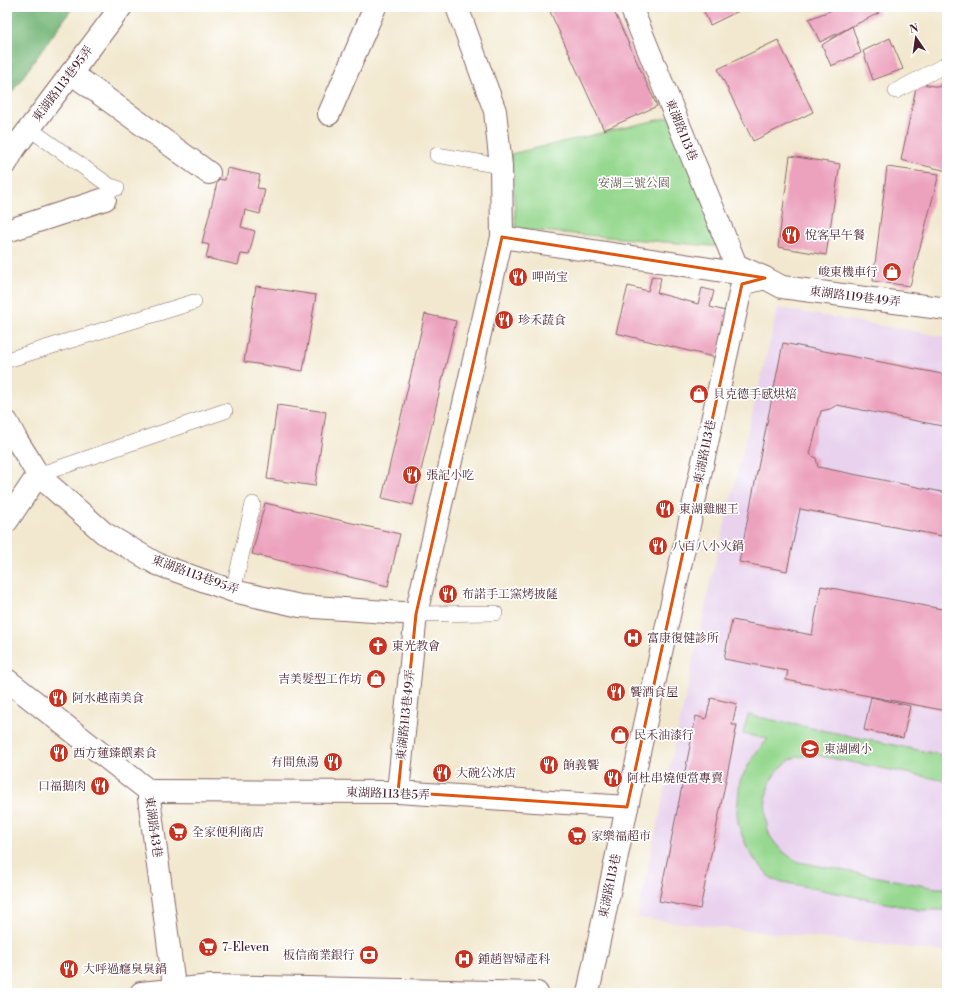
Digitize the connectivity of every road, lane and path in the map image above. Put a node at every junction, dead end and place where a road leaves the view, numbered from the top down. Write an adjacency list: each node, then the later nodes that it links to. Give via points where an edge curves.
1 (121, 7): 6 (street, 東湖路113巷95弄)
2 (376, 7): 8 (street)
3 (457, 7): 12 (street, 東湖路113巷49弄, via 495,111)
4 (631, 7): 17 (street, 東湖路113巷, via 736,265)
5 (947, 64): 7 (lane)
6 (71, 73): 9 (street, 東湖路113巷95弄); 13 (street)
7 (896, 91)
8 (329, 114)
9 (30, 129): 11 (street, 東湖路113巷95弄); 14 (lane, via 110,186)
10 (437, 155): 12 (lane)
11 (7, 162)
12 (501, 166): 16 (street, 東湖路113巷49弄)
13 (209, 173)
14 (111, 194): 15 (street)
15 (7, 231)
16 (502, 237): 17 (street); 28 (street, 東湖路113巷49弄)
17 (765, 278): 19 (street, 東湖路119巷49弄, via 782,287); 32 (street, 東湖路113巷, via 742,284)
18 (194, 302): 20 (lane)
19 (947, 309)
20 (7, 360)
21 (225, 411): 23 (lane)
22 (7, 422): 23 (street, 東湖路113巷95弄)
23 (38, 475): 25 (street); 26 (street, 東湖路113巷95弄, via 104,533 157,564)
24 (253, 504): 26 (lane)
25 (7, 521)
26 (233, 590): 28 (street, 東湖路113巷95弄, via 300,606)
27 (495, 613): 28 (lane)
28 (416, 614): 30 (street, 東湖路113巷49弄)
29 (7, 680): 31 (street, 東湖路43巷)
30 (398, 792): 31 (street, 東湖路113巷5弄); 32 (street, 東湖路113巷5弄)
31 (149, 795): 33 (street, 東湖路43巷)
32 (627, 807): 36 (street, 東湖路113巷)
33 (175, 991): 34 (street); 35 (street, via 212,986)
34 (141, 993)
35 (537, 993)
36 (588, 993)

